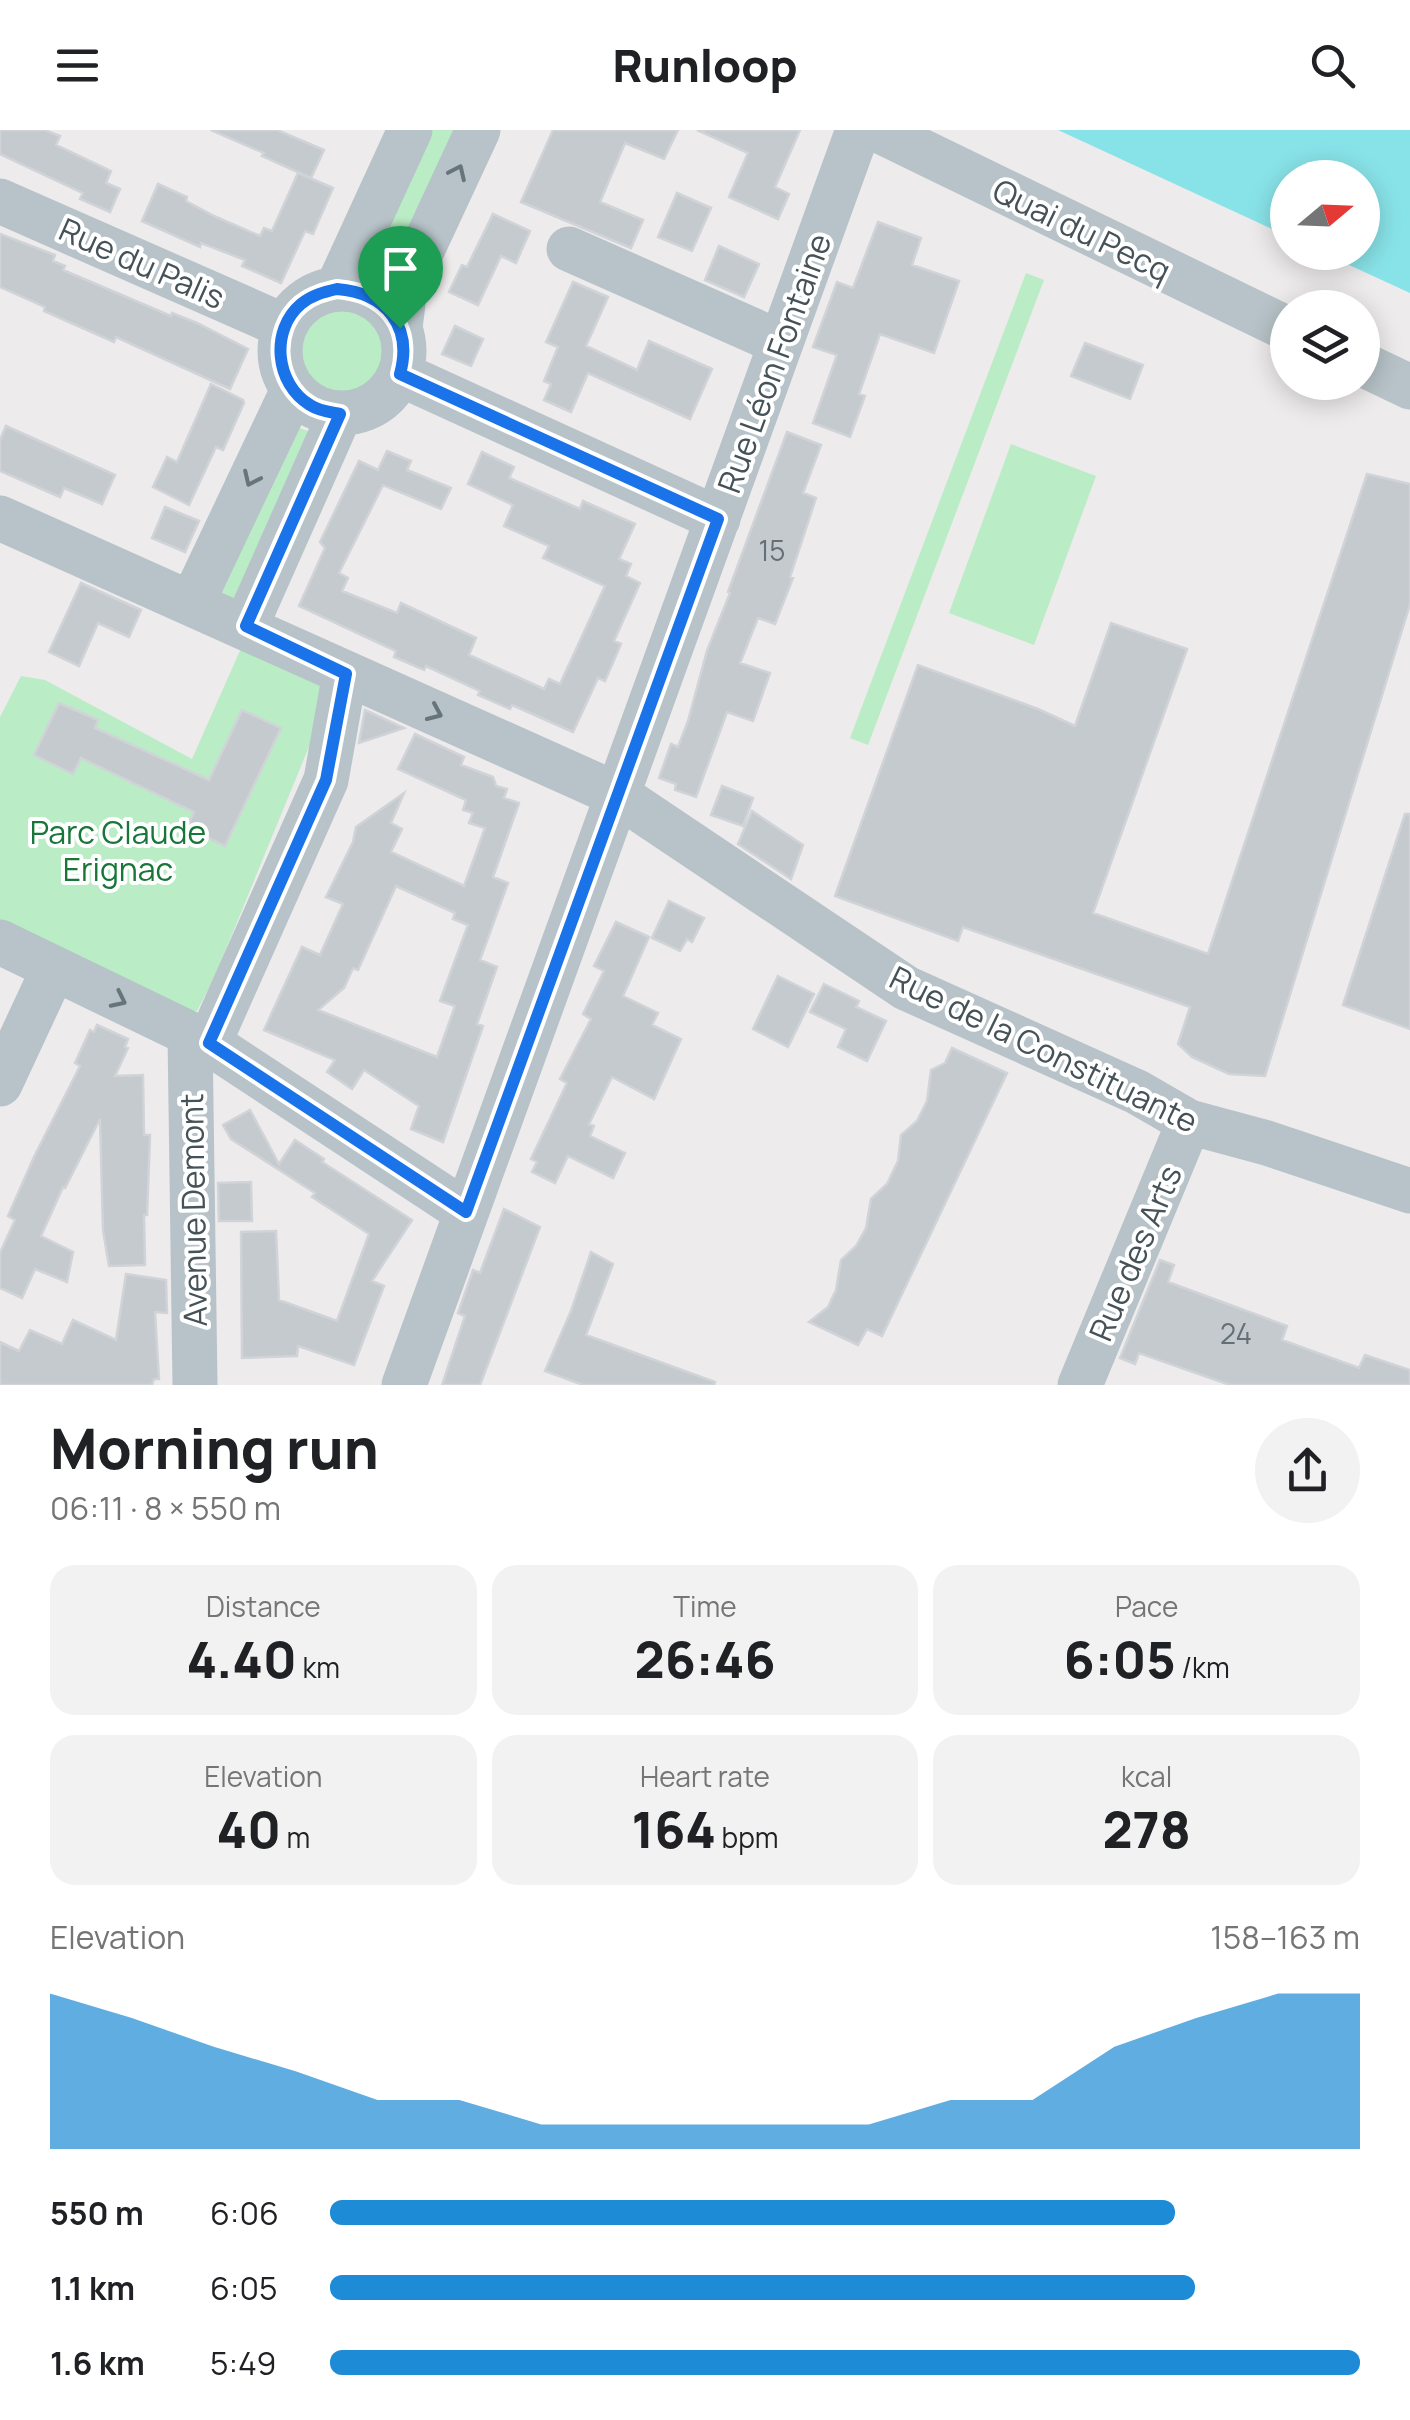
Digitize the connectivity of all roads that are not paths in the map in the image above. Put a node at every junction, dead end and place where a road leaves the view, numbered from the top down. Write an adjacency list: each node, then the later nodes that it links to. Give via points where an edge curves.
1 (410, 130): 7 (street)
2 (478, 130): 10 (street, one-way to 2, via 405,287)
3 (858, 130): 11 (street, Rue Léon Fontaine)
4 (878, 130): 8 (street, Quai du Pecq)
5 (0, 201): 9 (street, Rue du Palis)
6 (569, 248): 11 (street)
7 (337, 289): 9 (street, via 302,303); 10 (street, via 370,295)
8 (1270, 319)
9 (284, 326): 15 (street, via 280,355)
10 (400, 328): 13 (street)
11 (781, 343): 18 (street, Rue Léon Fontaine)
12 (1380, 373): 14 (street)
13 (400, 374): 16 (street, via 375,404); 18 (street)
14 (1410, 387)
15 (293, 390): 16 (street, via 316,408); 19 (street, one-way to 19)
16 (340, 414): 20 (street)
17 (0, 518): 19 (street, Rue de la Constituante)
18 (718, 519): 22 (street, Rue Léon Fontaine)
19 (192, 603): 20 (street, Rue de la Constituante)
20 (246, 626): 21 (street, Rue de la Constituante)
21 (346, 674): 22 (street, Rue de la Constituante, one-way to 22); 25 (street, via 326,780)
22 (618, 795): 27 (street, Rue de la Constituante, via 906,988); 29 (street, Rue Léon Fontaine)
23 (0, 942): 24 (street)
24 (54, 968): 25 (street, one-way to 25); 26 (street)
25 (199, 1039): 29 (street); 30 (street, Avenue Demont)
26 (0, 1084)
27 (1189, 1122): 28 (street, Rue de la Constituante); 32 (street, Rue des Arts)
28 (1410, 1191)
29 (466, 1212): 31 (street, Rue Léon Fontaine)
30 (196, 1385)
31 (404, 1385)
32 (1080, 1385)

